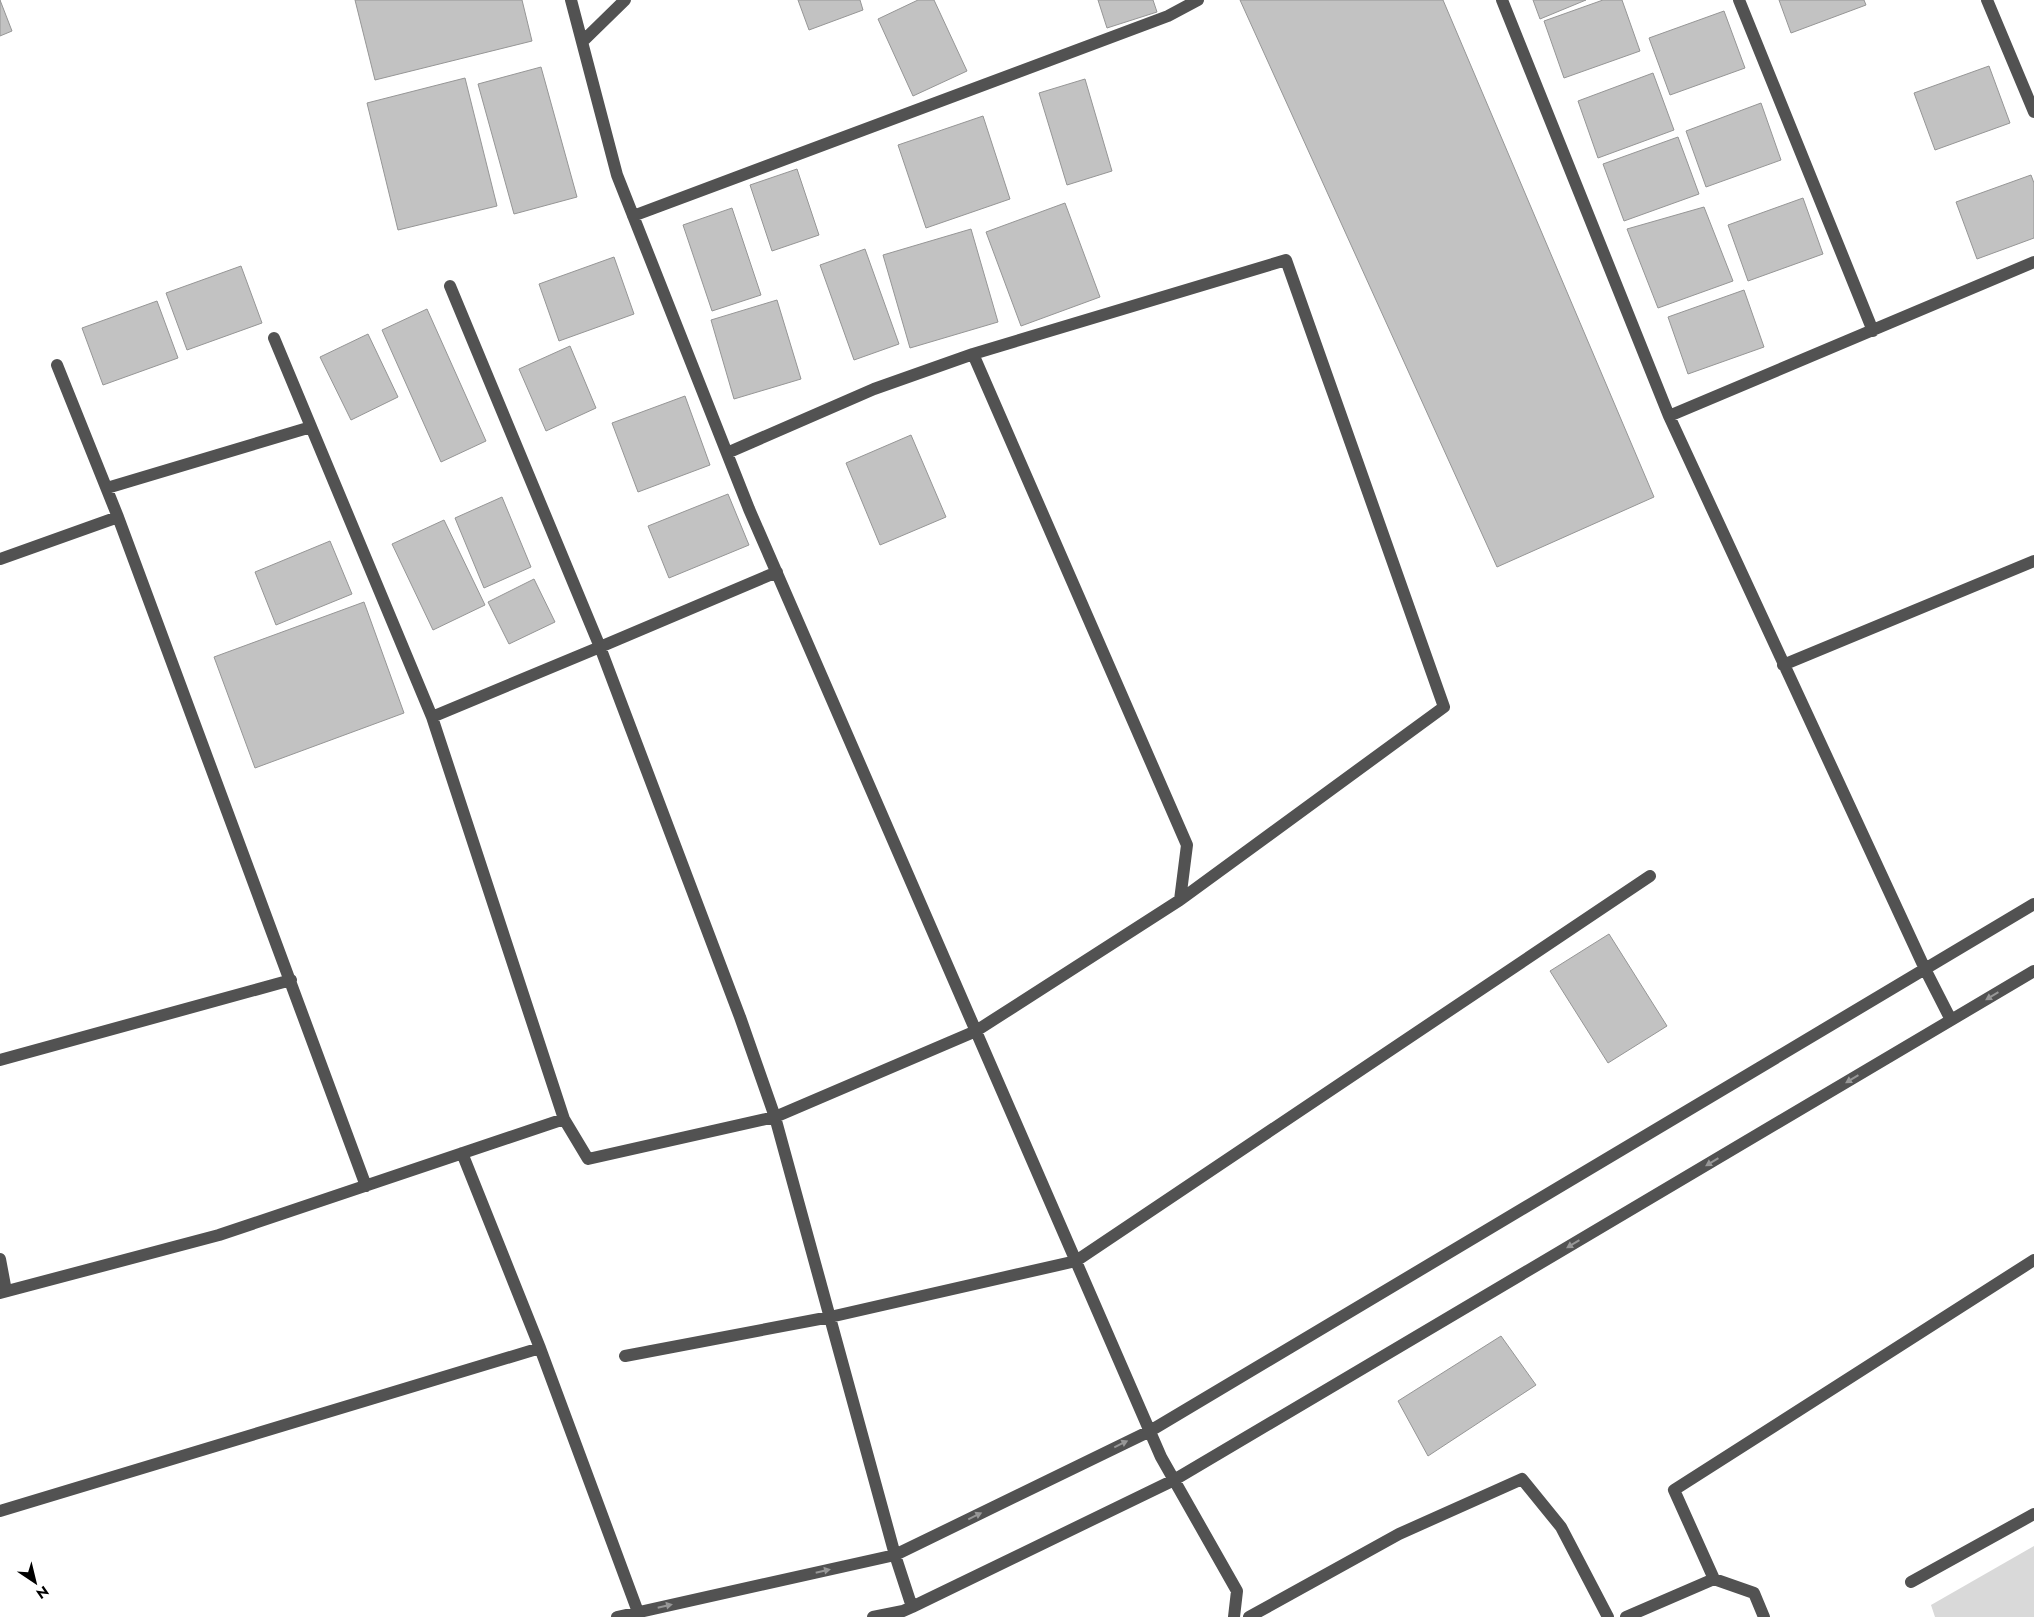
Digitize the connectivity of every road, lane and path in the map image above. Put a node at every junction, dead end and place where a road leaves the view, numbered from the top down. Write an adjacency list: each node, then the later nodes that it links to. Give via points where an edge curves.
1 (571, 0): 7 (street)
2 (625, 0): 7 (street)
3 (1198, 0): 9 (street, via 1168,16)
4 (1502, 0): 16 (street)
5 (1739, 0): 12 (street)
6 (1987, 0): 8 (street)
7 (582, 42): 9 (street, via 617,174)
8 (2034, 112)
9 (633, 216): 18 (street)
10 (2034, 262): 12 (street)
11 (450, 286): 24 (street)
12 (1872, 330): 16 (street)
13 (274, 338): 17 (street)
14 (973, 354): 18 (street, via 874,389); 28 (street, via 1187,845); 28 (street, via 1286,260 1444,707)
15 (57, 365): 19 (street)
16 (1669, 416): 25 (street)
17 (311, 427): 19 (street); 26 (street)
18 (727, 453): 23 (street)
19 (106, 488): 20 (street)
20 (118, 518): 21 (street); 32 (street)
21 (0, 559)
22 (2034, 561): 25 (street)
23 (777, 572): 24 (street); 34 (street)
24 (600, 647): 26 (street); 36 (street)
25 (1784, 665): 30 (street)
26 (432, 717): 37 (street)
27 (1650, 876): 42 (street)
28 (1180, 900): 34 (street)
29 (2034, 904): 30 (street)
30 (1925, 970): 33 (street); 47 (street)
31 (2034, 971): 33 (street, one-way to 33)
32 (291, 980): 35 (street); 39 (street)
33 (1951, 1020): 48 (street, one-way to 48)
34 (976, 1031): 36 (street); 42 (street)
35 (0, 1060)
36 (776, 1117): 37 (street, via 588,1159); 44 (street)
37 (564, 1119): 38 (street)
38 (462, 1153): 39 (street); 45 (street)
39 (366, 1186): 43 (street, via 219,1236)
40 (0, 1260): 43 (street)
41 (2034, 1260): 52 (street, via 1674,1490)
42 (1076, 1261): 44 (street); 47 (street)
43 (3, 1292)
44 (830, 1317): 46 (street); 51 (street)
45 (540, 1348): 49 (street); 55 (street)
46 (625, 1356)
47 (1150, 1430): 48 (street); 51 (street, one-way to 47)
48 (1174, 1480): 54 (street); 58 (street, via 1237,1591)
49 (0, 1511)
50 (2034, 1514): 53 (street)
51 (895, 1555): 54 (street); 55 (street, one-way to 51)
52 (1714, 1579): 61 (street); 62 (street, via 1754,1593)
53 (1911, 1582)
54 (912, 1607): 57 (street)
55 (638, 1612): 56 (street)
56 (617, 1617)
57 (873, 1617)
58 (1234, 1617)
59 (1250, 1617): 60 (street, via 1399,1534 1522,1479 1561,1527)
60 (1608, 1617)
61 (1626, 1617)
62 (1764, 1617)

